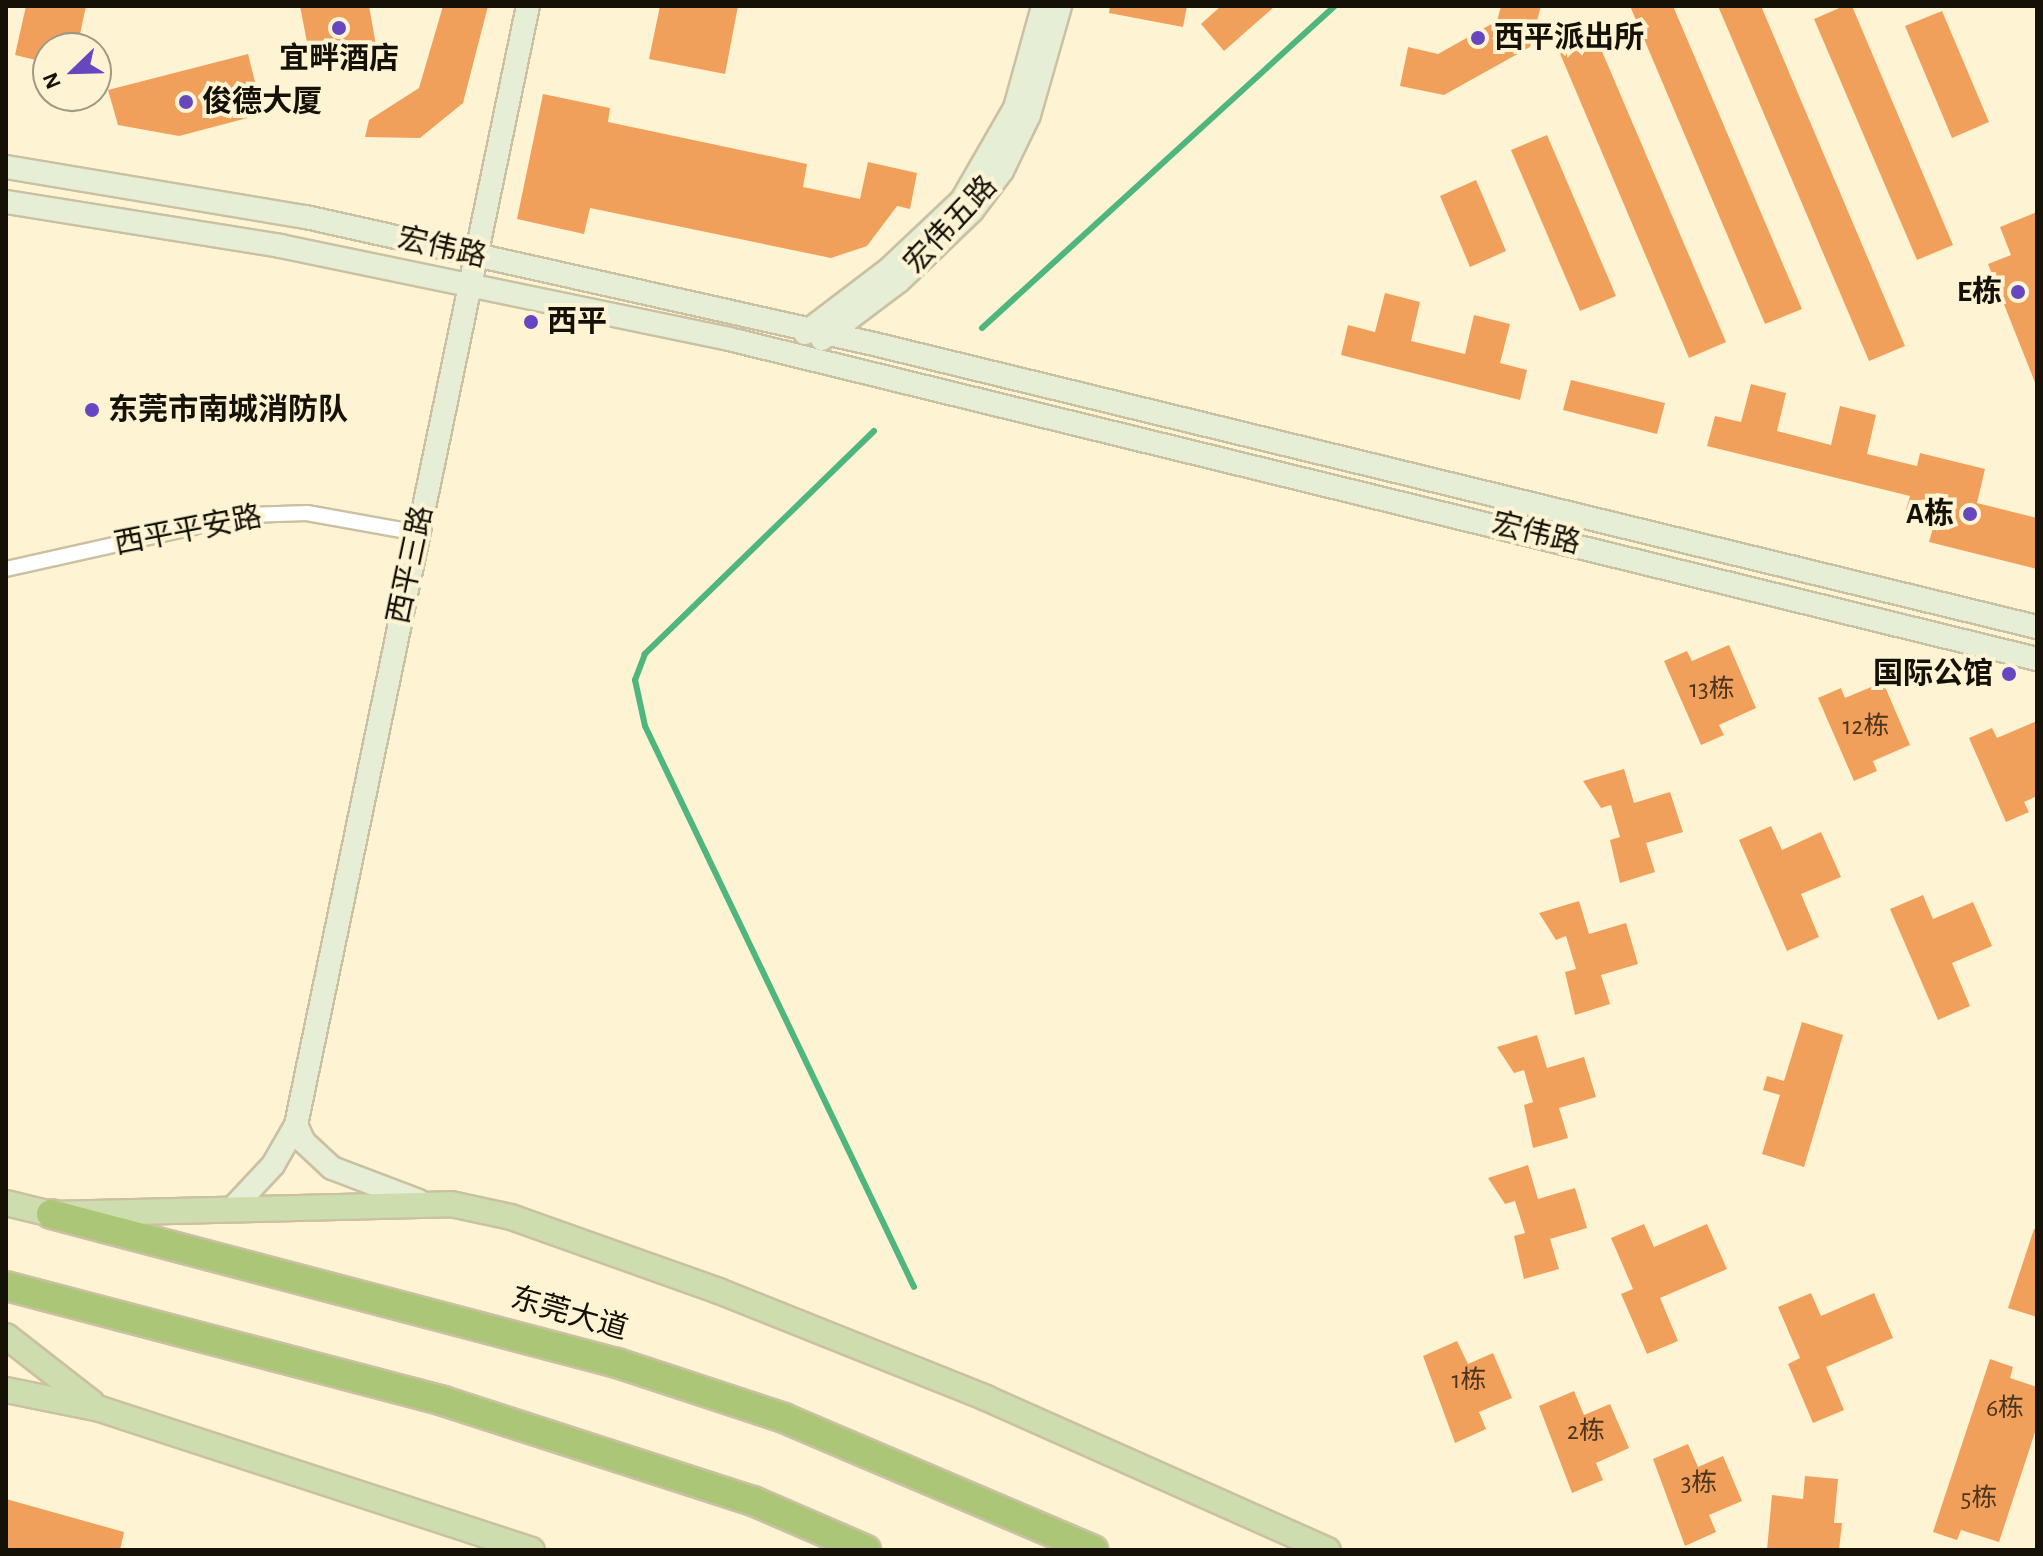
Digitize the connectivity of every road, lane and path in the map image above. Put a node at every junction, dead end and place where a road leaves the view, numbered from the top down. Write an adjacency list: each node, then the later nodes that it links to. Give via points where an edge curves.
1 (528, 6): 6 (street, 西平三路)
2 (1043, 6): 8 (street, 宏伟五路, via 1015,108 962,200)
3 (1060, 6): 8 (street, 宏伟五路, via 1029,115 1002,171 972,211 899,281)
4 (6, 167): 6 (street, 宏伟路, via 221,200)
5 (6, 202): 7 (street, 宏伟路, via 252,241)
6 (475, 256): 7 (street, 西平三路); 8 (street, 宏伟路)
7 (469, 285): 9 (street, 宏伟路); 10 (street, 西平三路)
8 (817, 334): 9 (street, 宏伟五路); 12 (street, 宏伟路)
9 (789, 354): 13 (street, 宏伟路)
10 (418, 533): 11 (street, 西平平安路, via 307,513 248,515); 14 (street, 西平三路)
11 (6, 569)
12 (2037, 627)
13 (2037, 659)
14 (296, 1125): 16 (street, via 304,1142 332,1168); 17 (street, 西平三路, via 273,1165)
15 (6, 1203): 18 (main road, 东莞大道)
16 (432, 1205): 17 (main road); 26 (main road, via 511,1217 719,1291 986,1398)
17 (231, 1210): 18 (main road)
18 (51, 1214): 25 (highway, 东莞大道, via 617,1363 784,1418)
19 (6, 1286): 24 (highway, via 443,1401 753,1501)
20 (6, 1336): 22 (main road)
21 (6, 1390): 22 (main road)
22 (100, 1409): 23 (main road)
23 (532, 1550)
24 (866, 1550)
25 (1093, 1550)
26 (1328, 1550)

